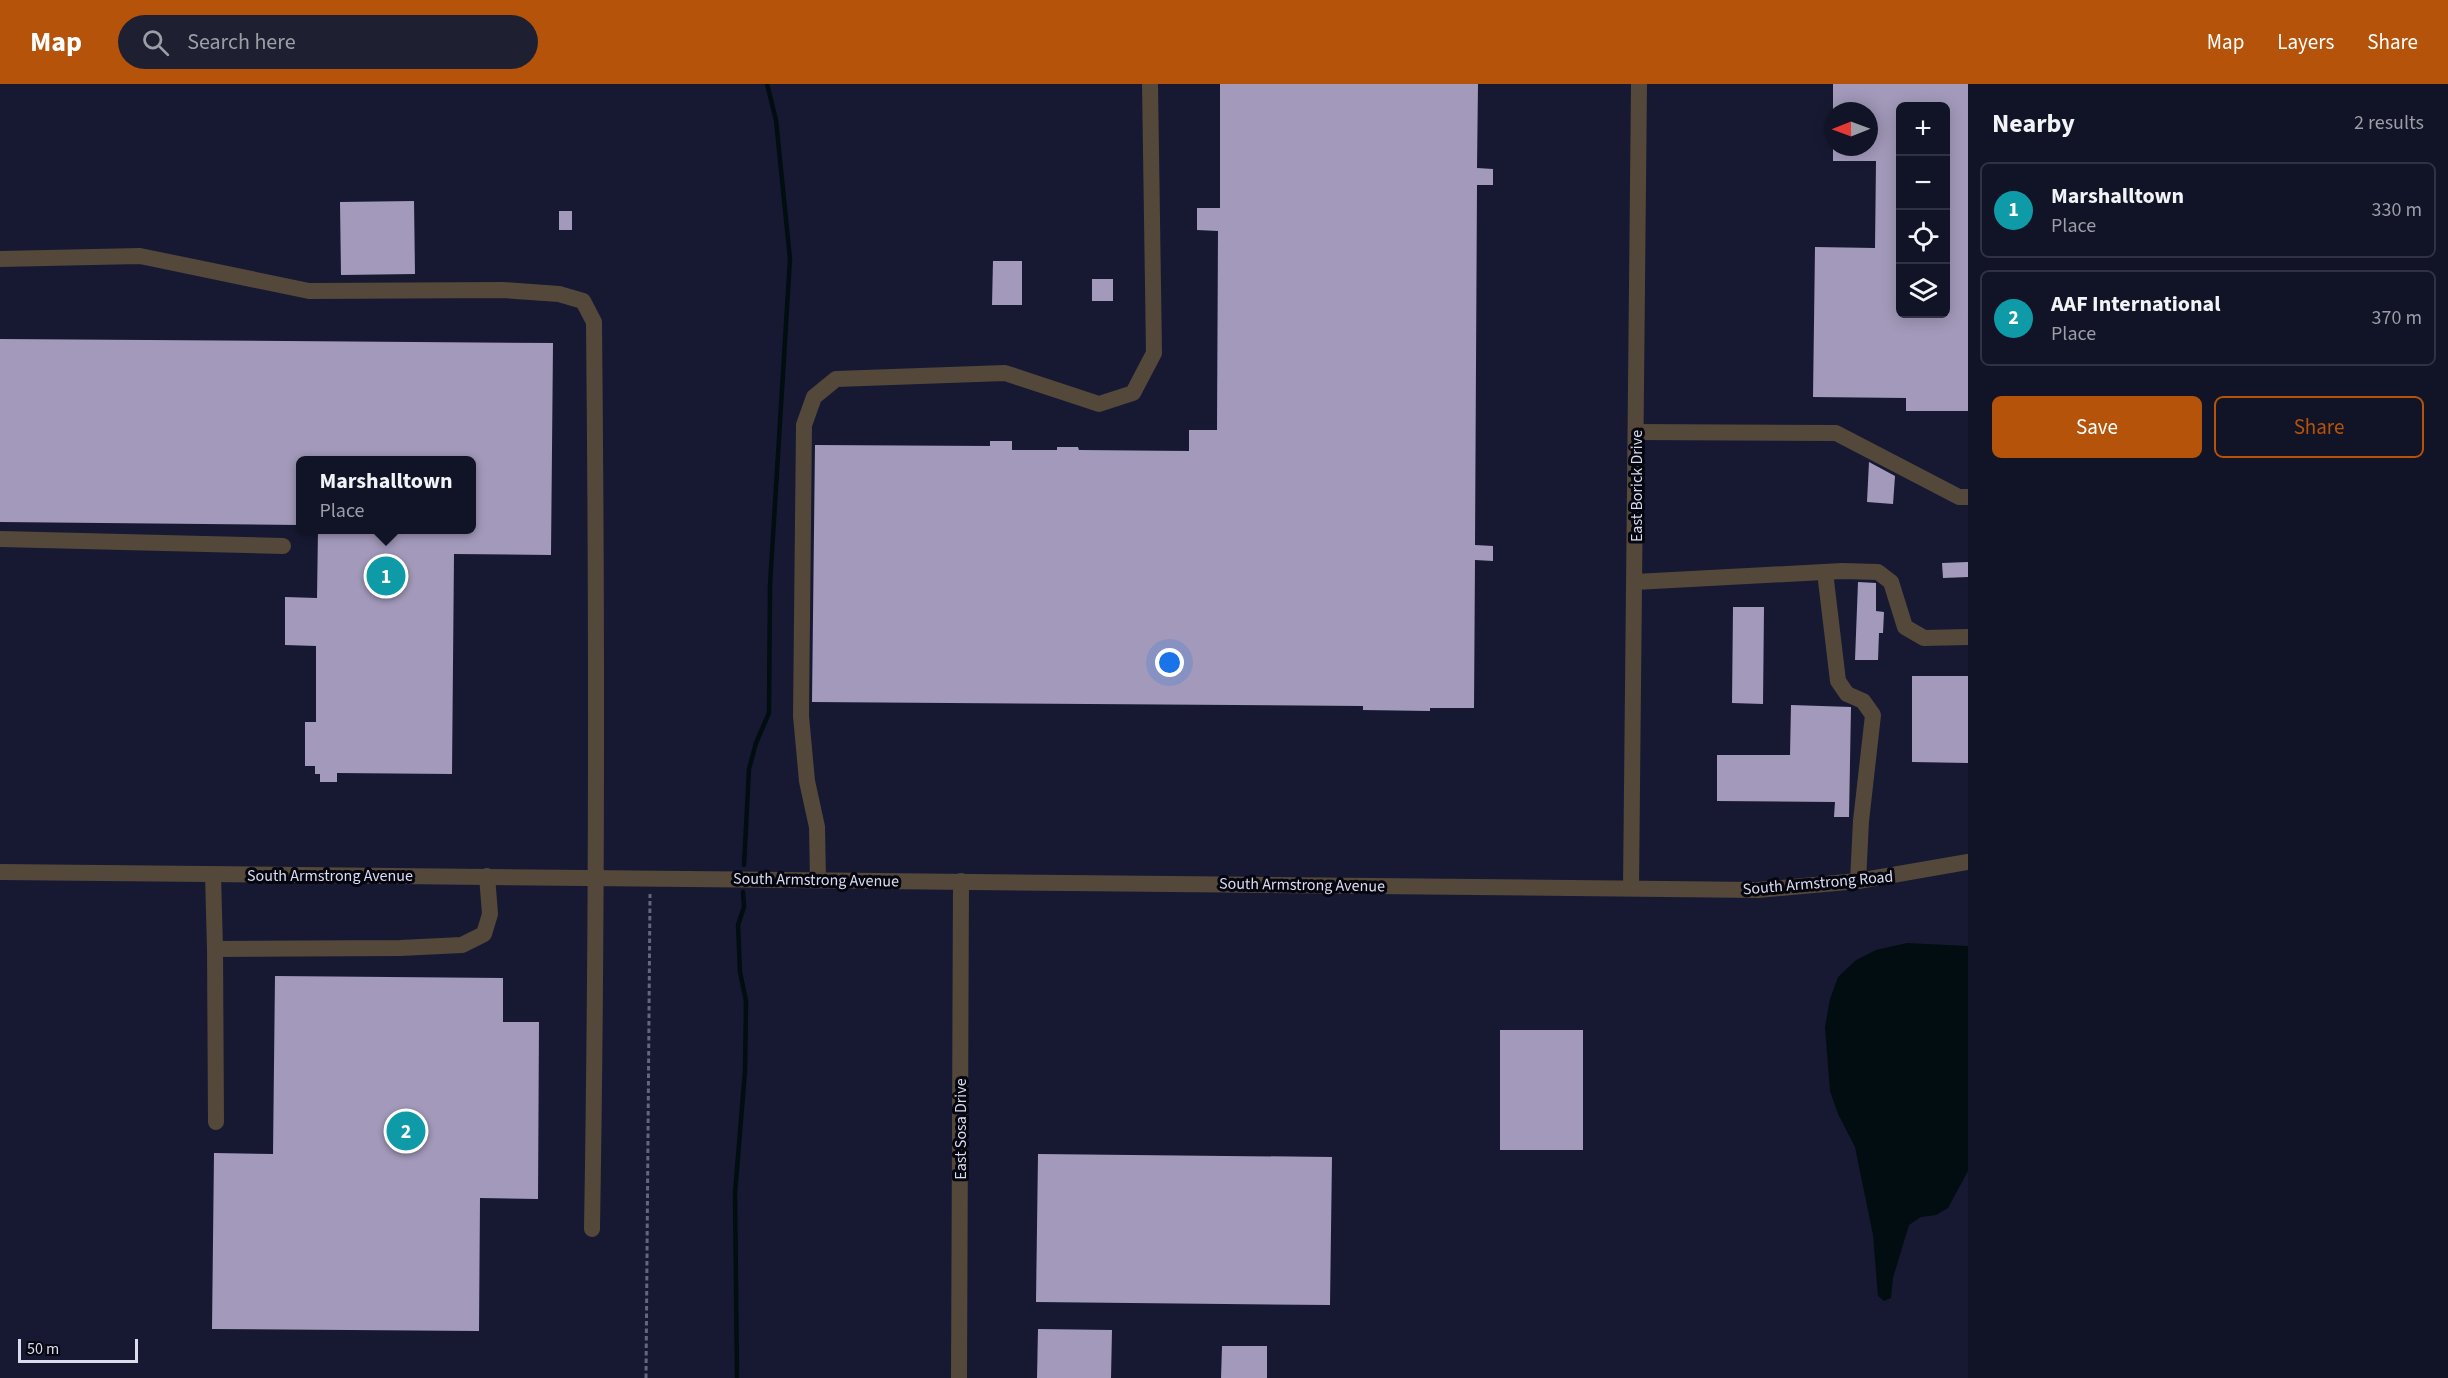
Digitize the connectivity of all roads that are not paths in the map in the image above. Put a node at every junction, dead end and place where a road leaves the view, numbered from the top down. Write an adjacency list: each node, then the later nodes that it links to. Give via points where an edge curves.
1 (1150, 84): 16 (street, via 1154,353 1133,393 1099,404 1005,373 836,379 814,397 804,425 801,716 807,781 817,827)
2 (1639, 84): 4 (street, East Borick Drive)
3 (0, 259): 15 (street, via 140,256 309,291 503,290 559,294 583,301 594,322)
4 (1636, 432): 5 (street, via 1836,433 1959,497); 9 (street, East Borick Drive)
5 (1968, 496)
6 (0, 539): 7 (street)
7 (283, 546)
8 (1825, 572): 9 (street); 10 (street, via 1878,572 1891,582 1905,627 1924,638); 18 (street, via 1838,681 1847,694 1863,701 1873,715)
9 (1635, 582): 19 (street, East Borick Drive)
10 (1968, 637)
11 (1968, 862): 18 (street, South Armstrong Road)
12 (0, 872): 13 (street, South Armstrong Avenue)
13 (213, 874): 14 (street, South Armstrong Avenue); 20 (street)
14 (488, 876): 15 (street, South Armstrong Avenue); 20 (street, via 490,914 484,934 462,945)
15 (596, 877): 16 (street, South Armstrong Avenue); 22 (street)
16 (818, 880): 17 (street, South Armstrong Avenue)
17 (961, 881): 19 (street, South Armstrong Avenue); 23 (street, East Sosa Drive)
18 (1858, 881): 19 (street, South Armstrong Road, via 1758,890)
19 (1631, 888)
20 (215, 949): 21 (street)
21 (216, 1122)
22 (592, 1229)
23 (959, 1378)

